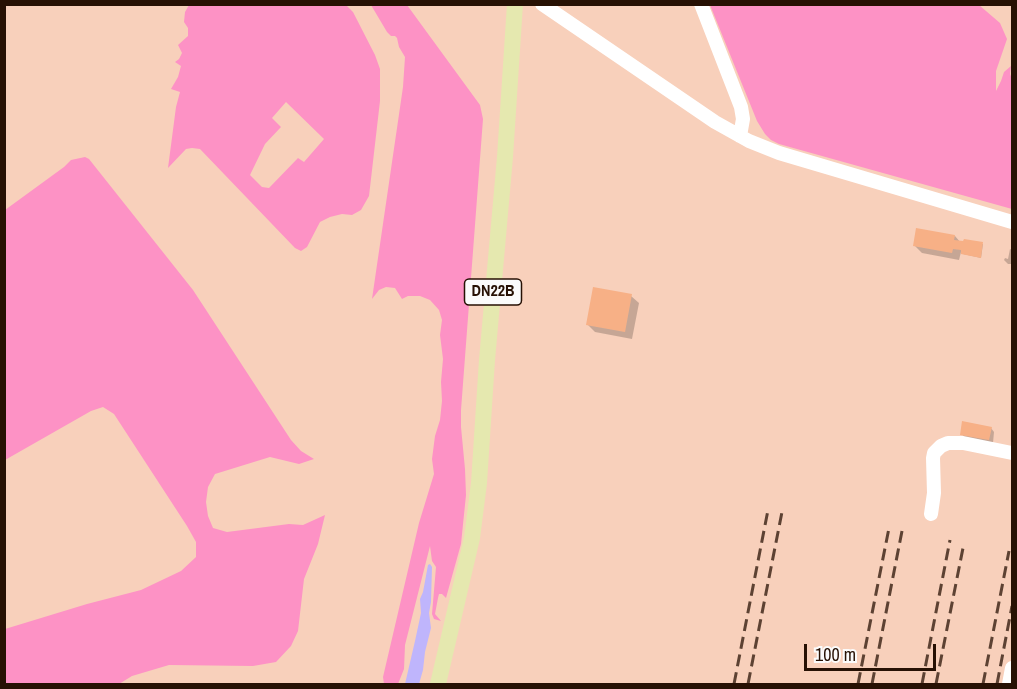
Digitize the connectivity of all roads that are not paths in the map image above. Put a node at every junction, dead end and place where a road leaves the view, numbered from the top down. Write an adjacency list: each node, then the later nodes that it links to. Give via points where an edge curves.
1 (515, 4): 9 (main road, DN22B, via 479,483 472,538)
2 (542, 4): 4 (street)
3 (701, 4): 4 (street, via 741,107)
4 (740, 136): 5 (street, via 779,153)
5 (1012, 222)
6 (1012, 453): 7 (street, via 963,443 941,446 933,458)
7 (931, 514)
8 (1012, 668): 10 (street)
9 (438, 684)
10 (1010, 684)

